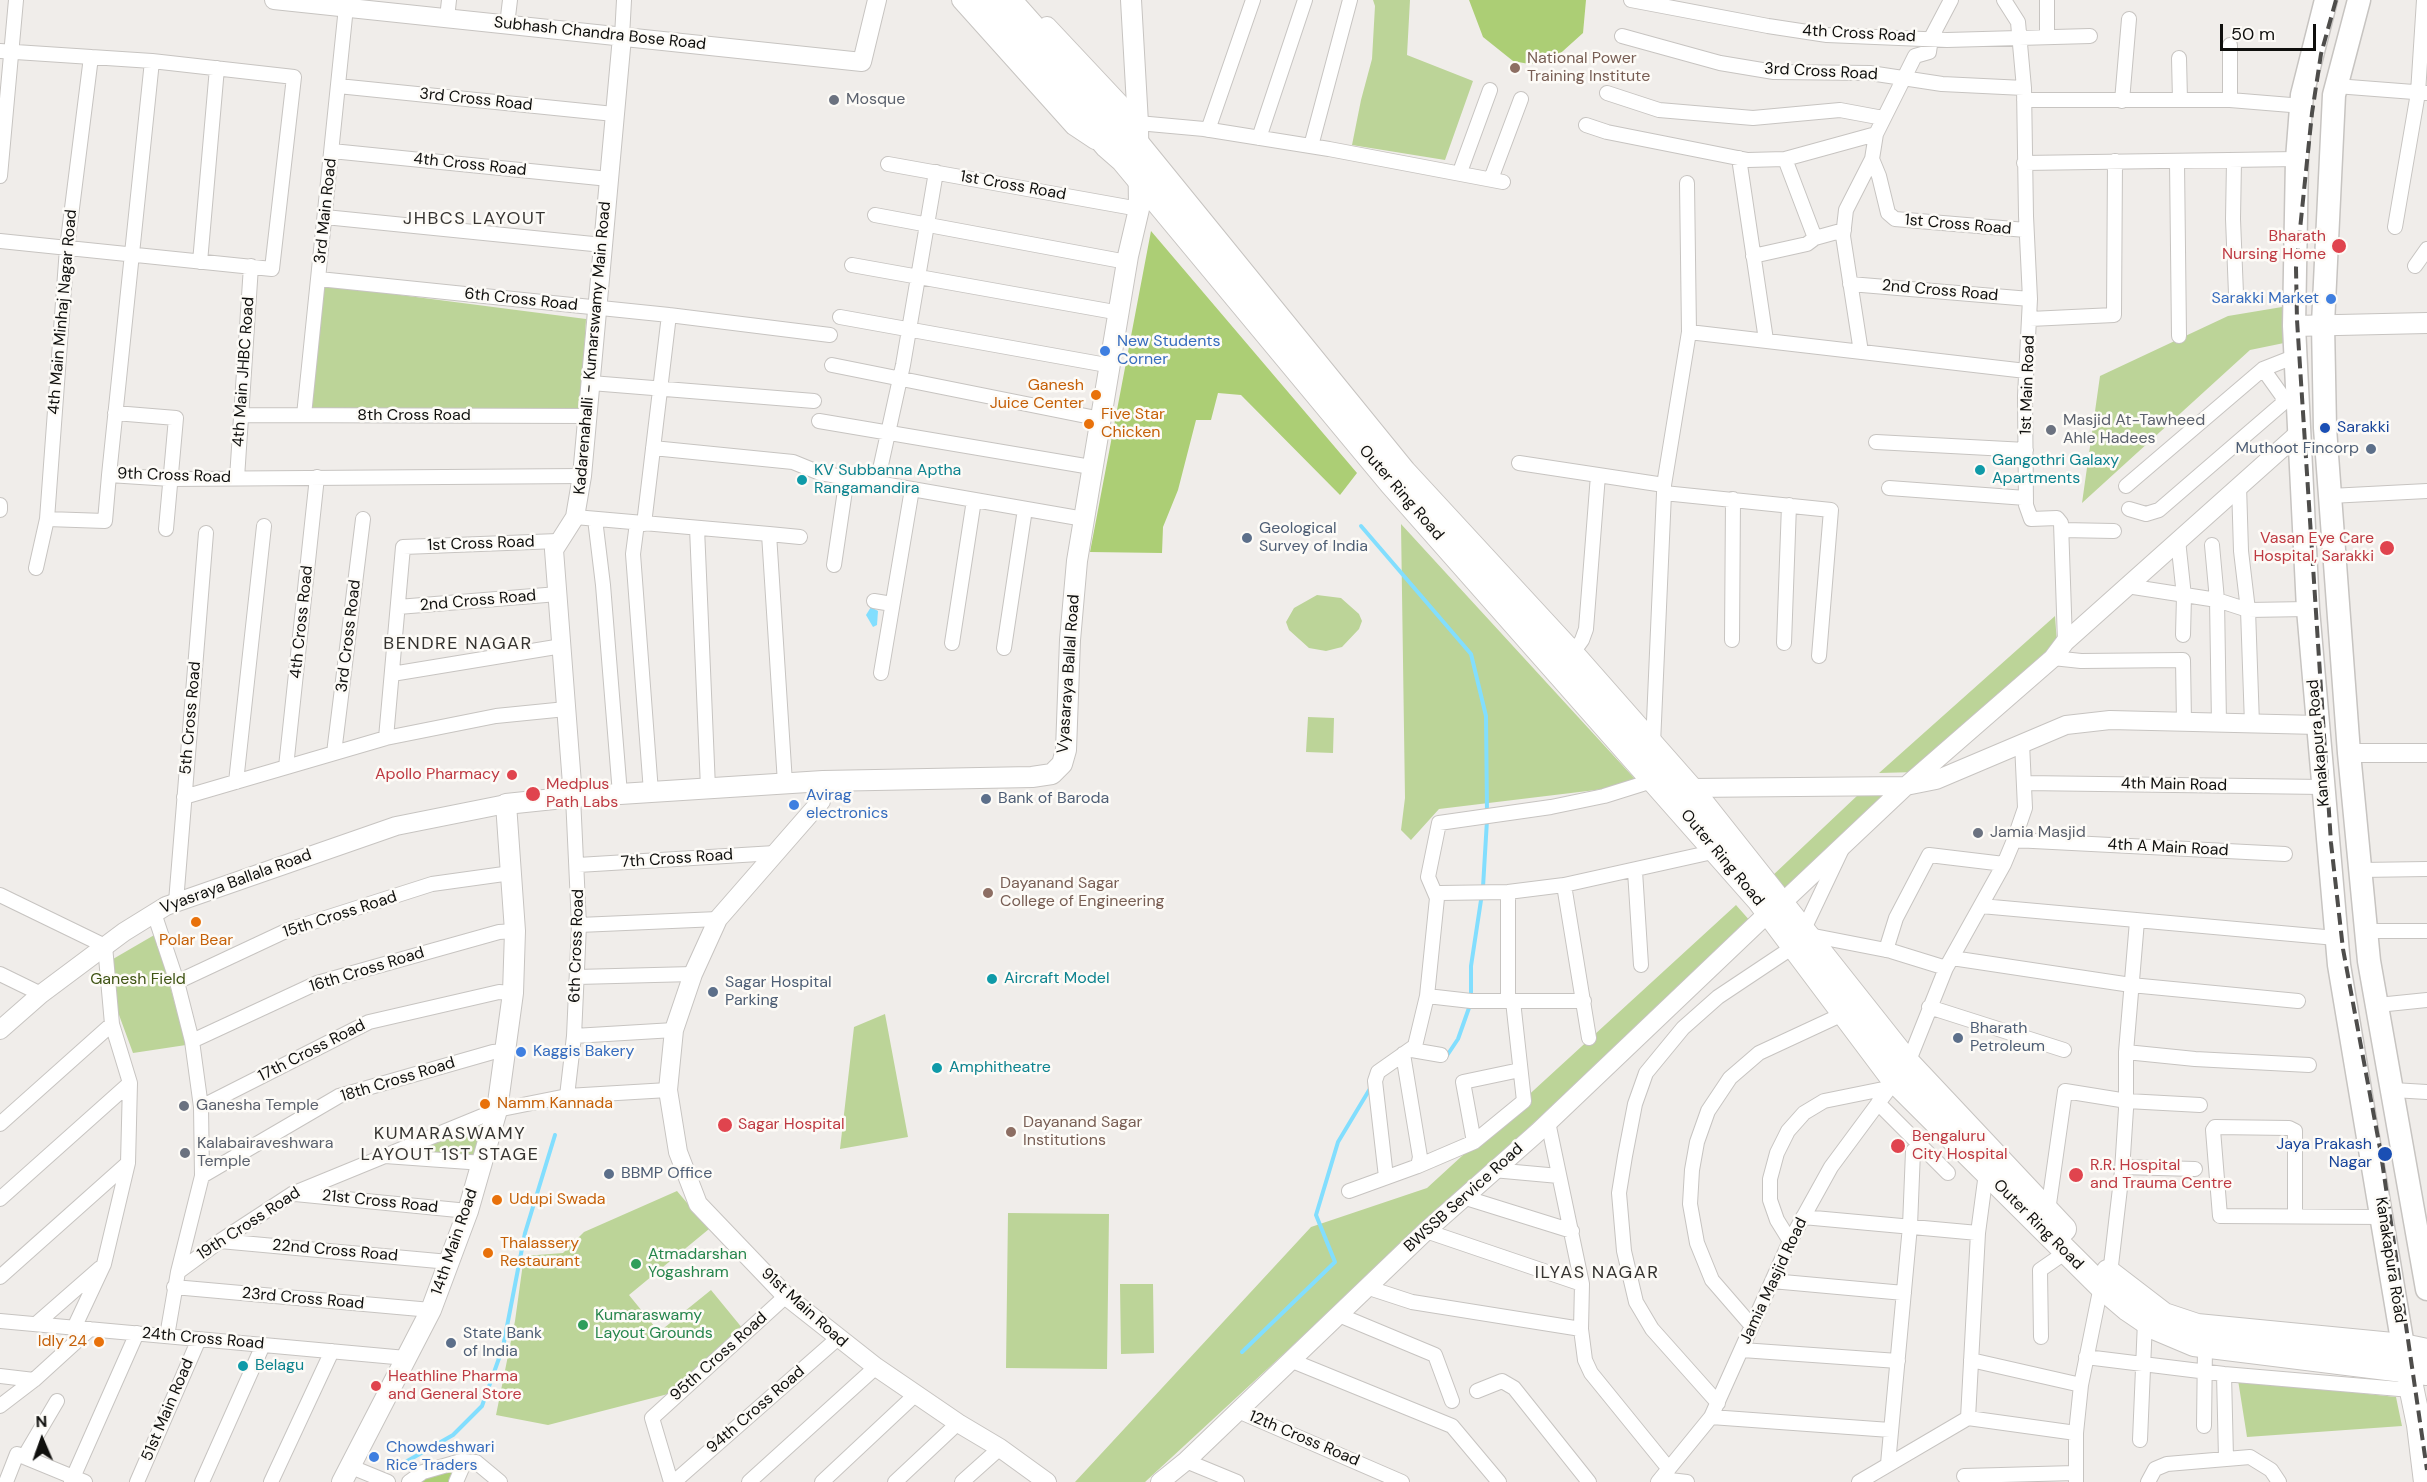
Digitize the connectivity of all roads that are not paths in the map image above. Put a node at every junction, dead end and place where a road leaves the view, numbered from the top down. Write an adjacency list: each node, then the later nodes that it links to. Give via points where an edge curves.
1 (16, 0): 34 (street)
2 (274, 0): 21 (street, Subhash Chandra Bose Road)
3 (510, 0): 26 (street)
4 (624, 0): 29 (street)
5 (877, 0): 29 (street, Subhash Chandra Bose Road, via 862,62)
6 (962, 0): 57 (street, via 1074,126)
7 (983, 0): 57 (highway, via 1107,146)
8 (1009, 0): 57 (highway)
9 (1023, 0): 57 (street)
10 (1131, 0): 57 (main road)
11 (1253, 0): 54 (street)
12 (1305, 0): 56 (street)
13 (1350, 0): 58 (street)
14 (1631, 0): 32 (street, 4th Cross Road, via 1827,35)
15 (1951, 0): 32 (street)
16 (2004, 0): 30 (street, 1st Main Road, via 2018,22)
17 (2047, 0): 31 (street)
18 (2326, 0): 50 (main road, Kanakapura Road, via 2302,94)
19 (2359, 0): 41 (main road, Kanakapura Road)
20 (2424, 0): 44 (street)
21 (307, 2): 23 (street, Subhash Chandra Bose Road)
22 (375, 5): 23 (street, Subhash Chandra Bose Road); 24 (street, Subhash Chandra Bose Road)
23 (346, 8): 40 (street, 3rd Main Road)
24 (448, 9): 26 (street, Subhash Chandra Bose Road)
25 (2129, 19): 49 (street)
26 (507, 25): 29 (street, Subhash Chandra Bose Road)
27 (1622, 36): 39 (street, 3rd Cross Road, via 1720,63 1774,72 1870,73)
28 (2090, 36): 31 (street, 4th Cross Road)
29 (621, 37): 51 (street, Kadarenahalli - Kumarswamy Main Road)
30 (2019, 37): 31 (street, 4th Cross Road); 32 (street, 4th Cross Road); 45 (street, 1st Main Road)
31 (2047, 37)
32 (1931, 38): 39 (street, via 1929,52 1916,54)
33 (2230, 45): 48 (street)
34 (5, 51): 35 (street); 71 (street)
35 (91, 57): 37 (street); 85 (street, 4th Main Minhaj Nagar Road)
36 (2179, 58): 47 (street)
37 (152, 61): 38 (street); 87 (street, 9th Cross Road)
38 (217, 68): 89 (street); 92 (street, via 294,77 272,268)
39 (1904, 78): 45 (street, 3rd Cross Road); 52 (street)
40 (338, 86): 51 (street, 3rd Cross Road); 59 (street, 3rd Main Road)
41 (2336, 86): 44 (street); 106 (main road, Kanakapura Road)
42 (1490, 90): 70 (street)
43 (1607, 93): 52 (street, via 1659,110 1753,117 1840,110)
44 (2423, 93): 79 (street)
45 (2024, 94): 49 (street); 67 (street, 1st Main Road)
46 (1521, 99): 70 (street, via 1497,180)
47 (2180, 100): 48 (street); 49 (street)
48 (2230, 100): 50 (street)
49 (2122, 101)
50 (2303, 106): 63 (main road, Kanakapura Road)
51 (614, 114): 72 (street, Kadarenahalli - Kumarswamy Main Road)
52 (1883, 118): 55 (street)
53 (1586, 125): 60 (street)
54 (1208, 130): 56 (street); 57 (street)
55 (1876, 134): 61 (street); 62 (street)
56 (1259, 138): 58 (street)
57 (1133, 143): 73 (highway, Outer Ring Road); 195 (highway, Outer Ring Road, via 1404,472)
58 (1311, 146): 70 (street)
59 (332, 151): 72 (street, 4th Cross Road); 77 (street, 3rd Main Road)
60 (1739, 158): 61 (street); 88 (street)
61 (1785, 159): 82 (street)
62 (1872, 159): 80 (street, via 1846,210); 81 (street, 1st Cross Road, via 1891,218)
63 (2297, 159): 65 (street); 112 (main road, Kanakapura Road)
64 (2115, 161): 66 (street); 67 (street); 103 (street, via 2114,315)
65 (2235, 161): 66 (street); 97 (street)
66 (2178, 162): 110 (street)
67 (2025, 163): 81 (street, 1st Main Road)
68 (888, 164): 69 (street, 1st Cross Road)
69 (936, 172): 75 (street, 1st Cross Road); 78 (street)
70 (1460, 172)
71 (0, 176)
72 (609, 179): 84 (street, Kadarenahalli - Kumarswamy Main Road)
73 (1138, 180): 75 (main road, Vyasaraya Ballal Road); 212 (highway, Outer Ring Road, via 1385,476)
74 (1687, 183): 107 (street)
75 (1139, 209): 90 (main road, Vyasaraya Ballal Road)
76 (875, 214): 78 (street)
77 (325, 217): 84 (street); 95 (street, 3rd Main Road)
78 (927, 224): 90 (street); 94 (street)
79 (2395, 227)
80 (1844, 230): 82 (street); 96 (street)
81 (2026, 230): 98 (street, 1st Main Road)
82 (1815, 238): 88 (street, via 1807,244)
83 (0, 240): 85 (street)
84 (603, 245): 99 (street, Kadarenahalli - Kumarswamy Main Road)
85 (67, 248): 87 (street); 160 (street, 4th Main Minhaj Nagar Road)
86 (2427, 249): 93 (street)
87 (132, 255): 89 (street); 123 (street, 9th Cross Road)
88 (1753, 256): 111 (street)
89 (200, 262): 92 (street)
90 (1127, 262): 100 (main road, Vyasaraya Ballal Road)
91 (852, 265): 94 (street)
92 (251, 266): 124 (street, 4th Main JHBC Road)
93 (2415, 266)
94 (918, 277): 100 (street); 105 (street)
95 (319, 279): 99 (street, 6th Cross Road); 125 (street, 3rd Main Road)
96 (1850, 284): 98 (street, 2nd Cross Road); 113 (street)
97 (2236, 294)
98 (2030, 299): 103 (street, 1st Main Road)
99 (597, 308): 101 (street, 6th Cross Road); 119 (street, Kadarenahalli - Kumarswamy Main Road)
100 (1120, 313): 115 (main road, Vyasaraya Ballal Road)
101 (669, 315): 109 (street, 6th Cross Road); 121 (street)
102 (840, 317): 105 (street)
103 (2030, 319): 117 (street, 1st Main Road)
104 (2427, 323): 106 (main road)
105 (909, 329): 115 (street); 118 (street)
106 (2323, 331): 108 (main road); 112 (main road); 150 (main road, Kanakapura Road)
107 (1689, 332): 111 (street); 148 (street)
108 (2427, 333)
109 (830, 335)
110 (2179, 336)
111 (1766, 340): 113 (street)
112 (2295, 348): 116 (street); 120 (street); 130 (main road, Kanakapura Road)
113 (1861, 352): 117 (street)
114 (832, 365): 118 (street)
115 (1112, 366): 127 (main road, Vyasaraya Ballal Road)
116 (2263, 369): 120 (street); 145 (street)
117 (2026, 371): 133 (street, 1st Main Road)
118 (900, 379): 127 (street); 129 (street)
119 (591, 382): 121 (street); 126 (street, Kadarenahalli - Kumarswamy Main Road)
120 (2272, 382): 157 (street, via 2283,398 2282,404 2159,510 2146,514)
121 (660, 387): 122 (street); 132 (street)
122 (814, 401)
123 (115, 413): 136 (street, 9th Cross Road); 142 (street, via 176,418)
124 (240, 415): 125 (street, 8th Cross Road); 141 (street, 4th Main JHBC Road)
125 (304, 415): 126 (street, 8th Cross Road)
126 (588, 417): 139 (street, Kadarenahalli - Kumarswamy Main Road)
127 (1101, 419): 135 (main road, Vyasaraya Ballal Road)
128 (819, 421): 129 (street)
129 (888, 433): 135 (street); 143 (street)
130 (2299, 433): 144 (street, BWSSB Service Road); 186 (main road, Kanakapura Road)
131 (1876, 442): 133 (street)
132 (653, 448): 140 (street, via 793,462 820,473); 164 (street)
133 (2026, 450): 151 (street, 1st Main Road)
134 (1519, 464): 137 (street)
135 (1091, 467): 163 (main road, Vyasaraya Ballal Road)
136 (109, 475): 142 (street, 9th Cross Road); 160 (street, via 105,521)
137 (1598, 475): 148 (street); 195 (street, via 1586,629)
138 (317, 477): 139 (street, 9th Cross Road); 141 (street, 9th Cross Road); 211 (street, 4th Cross Road)
139 (582, 477): 159 (street, Kadarenahalli - Kumarswamy Main Road)
140 (847, 477): 143 (street); 177 (street)
141 (237, 478): 142 (street, 9th Cross Road)
142 (171, 479): 167 (street)
143 (877, 483): 147 (street)
144 (2239, 485): 173 (street, BWSSB Service Road); 187 (street)
145 (2126, 486)
146 (1889, 488): 151 (street)
147 (912, 489): 153 (street); 184 (street)
148 (1664, 489): 152 (street); 207 (street)
149 (2427, 491): 150 (street)
150 (2330, 496): 209 (main road, Kanakapura Road)
151 (2026, 498): 168 (street, via 2031,519 2057,518)
152 (1733, 499): 155 (street); 189 (street)
153 (974, 500): 156 (street); 192 (street)
154 (0, 505): 158 (street)
155 (1789, 505): 190 (street); 196 (street, via 1830,510)
156 (1025, 509): 163 (street); 194 (street)
157 (2130, 509)
158 (0, 510)
159 (575, 517): 162 (street); 174 (street, Kadarenahalli - Kumarswamy Main Road)
160 (47, 519): 178 (street, 4th Main Minhaj Nagar Road)
161 (363, 519): 208 (street, 3rd Cross Road)
162 (595, 519): 164 (street); 222 (street)
163 (1084, 519): 213 (main road, Vyasaraya Ballal Road, via 1070,640 1066,750 1057,770 1032,777)
164 (640, 523): 166 (street); 221 (street, via 633,554)
165 (264, 526): 214 (street)
166 (697, 528): 171 (street); 219 (street)
167 (166, 529)
168 (2062, 530): 169 (street); 191 (street)
169 (2114, 531)
170 (206, 533): 223 (street, 5th Cross Road)
171 (769, 534): 172 (street); 215 (street)
172 (800, 537)
173 (2178, 540): 179 (street, BWSSB Service Road); 181 (street)
174 (558, 541): 176 (street, 1st Cross Road); 180 (street, via 554,550)
175 (2212, 545): 182 (street)
176 (403, 547): 185 (street, 2nd Cross Road)
177 (834, 565)
178 (36, 568)
179 (2127, 586): 181 (street); 191 (street, BWSSB Service Road)
180 (558, 594): 185 (street, 2nd Cross Road); 193 (street)
181 (2184, 596): 182 (street); 188 (street)
182 (2217, 600): 187 (street); 202 (street)
183 (874, 601): 184 (street)
184 (892, 604): 198 (street)
185 (398, 608): 199 (street, 2nd Cross Road)
186 (2308, 609): 187 (street); 204 (main road, Kanakapura Road)
187 (2248, 610): 203 (street)
188 (2183, 635)
189 (1732, 640)
190 (1784, 642)
191 (2065, 642): 197 (street, BWSSB Service Road)
192 (952, 643)
193 (562, 646): 199 (street); 200 (street)
194 (1004, 648)
195 (1572, 654): 207 (highway, Outer Ring Road)
196 (1819, 656)
197 (2053, 658): 201 (street, via 2183,660); 217 (street, BWSSB Service Road)
198 (881, 673)
199 (392, 674): 205 (street, 2nd Cross Road)
200 (566, 709): 205 (street, via 496,716); 224 (street)
201 (2184, 722): 202 (street); 206 (street, via 2110,720 2066,725)
202 (2219, 723): 203 (street)
203 (2252, 724): 204 (street)
204 (2318, 725): 218 (main road, Kanakapura Road)
205 (386, 738): 208 (street)
206 (2022, 743): 216 (street, Jamia Masjid Road); 217 (street, via 1936,780)
207 (1653, 744): 220 (highway, Outer Ring Road)
208 (334, 753): 211 (street)
209 (2349, 753): 210 (street); 234 (main road, Kanakapura Road)
210 (2427, 753)
211 (286, 767): 214 (street)
212 (1655, 780): 228 (highway, Outer Ring Road); 240 (street, via 1604,796 1439,823 1428,877)
213 (823, 781): 215 (main road, Vyasaraya Ballal Road); 229 (street, 91st Main Road, via 820,801)
214 (236, 782): 223 (street)
215 (785, 783): 219 (main road, Vyasaraya Ballal Road)
216 (2025, 783): 218 (street, 4th Main Road); 226 (street, Jamia Masjid Road, via 2025,808)
217 (1906, 786): 220 (street); 227 (street, BWSSB Service Road)
218 (2323, 787): 252 (main road, Kanakapura Road)
219 (708, 788): 221 (main road, Vyasaraya Ballal Road)
220 (1690, 788): 243 (highway, Outer Ring Road)
221 (651, 792): 222 (main road, Vyasaraya Ballal Road)
222 (620, 794): 224 (main road, Vyasaraya Ballal Road)
223 (184, 797): 241 (street, 5th Cross Road)
224 (573, 797): 225 (main road, Vyasaraya Ballal Road); 232 (street, 6th Cross Road)
225 (506, 804): 236 (main road, 14th Main Road); 241 (street, Vyasraya Ballala Road, via 396,826)
226 (2014, 840): 230 (street, 4th A Main Road); 231 (street, Jamia Masjid Road)
227 (1845, 843): 243 (street, BWSSB Service Road); 251 (street)
228 (1717, 851): 235 (street); 243 (highway, Outer Ring Road)
229 (776, 853): 232 (street, 7th Cross Road); 245 (street, 91st Main Road)
230 (2285, 854)
231 (2004, 864): 242 (street, Jamia Masjid Road); 254 (street, via 1929,855 1896,918)
232 (579, 865): 247 (street, 6th Cross Road)
233 (2427, 869): 234 (street)
234 (2361, 870): 249 (main road, Kanakapura Road)
235 (1635, 871): 237 (street); 256 (street)
236 (511, 873): 248 (main road, 14th Main Road); 260 (street, 15th Cross Road, via 432,884 288,930)
237 (1564, 885): 238 (street); 267 (street)
238 (1508, 892): 240 (street, via 1446,892); 266 (street)
239 (0, 895): 253 (street)
240 (1437, 898): 264 (street)
241 (176, 902): 244 (street, Vyasraya Ballala Road)
242 (1981, 906): 246 (street); 255 (street, Jamia Masjid Road)
243 (1775, 908): 251 (highway, Outer Ring Road); 296 (street, BWSSB Service Road)
244 (154, 913): 253 (street, Vyasraya Ballala Road); 260 (street)
245 (718, 919): 247 (street); 258 (street, 91st Main Road)
246 (2137, 921): 252 (street); 261 (street)
247 (579, 925): 259 (street, 6th Cross Road)
248 (515, 931): 262 (main road, 14th Main Road); 277 (street, 16th Cross Road, via 499,932 317,983)
249 (2366, 931): 250 (street); 269 (main road, Kanakapura Road)
250 (2427, 931)
251 (1802, 937): 254 (street); 271 (highway, Outer Ring Road); 285 (highway, Outer Ring Road); 377 (street, via 1718,997 1683,1028 1646,1073 1635,1104 1625,1156 1619,1193 1623,1251 1636,1302 1652,1329)
252 (2336, 938): 320 (main road, Kanakapura Road)
253 (105, 946): 263 (street, Vyasraya Ballala Road); 272 (street)
254 (1886, 950): 255 (street)
255 (1949, 963): 261 (street); 270 (street, Jamia Masjid Road)
256 (1641, 965)
257 (0, 974): 263 (street)
258 (693, 974): 259 (street); 274 (street, 91st Main Road)
259 (577, 977): 275 (street, 6th Cross Road)
260 (177, 982): 277 (street)
261 (2131, 985): 268 (street); 280 (street)
262 (506, 993): 279 (main road, 14th Main Road); 294 (street, 17th Cross Road, via 369,1022)
263 (41, 994): 273 (street, Vyasraya Ballala Road)
264 (1426, 996): 266 (street); 281 (street)
265 (2427, 1000): 269 (street)
266 (1510, 1001): 267 (street); 284 (street)
267 (1584, 1001): 276 (street)
268 (2298, 1001)
269 (2378, 1005): 288 (main road, Kanakapura Road)
270 (1929, 1007): 278 (street); 285 (street, Jamia Masjid Road)
271 (1842, 1014): 285 (highway, Outer Ring Road); 345 (street, via 1759,1053 1730,1078 1708,1111 1697,1142 1690,1204 1697,1243 1712,1280)
272 (112, 1024): 286 (street); 297 (street)
273 (0, 1030)
274 (674, 1030): 275 (street); 287 (street, 91st Main Road)
275 (574, 1036): 290 (street, 6th Cross Road)
276 (1588, 1038)
277 (192, 1041): 294 (street)
278 (2064, 1050)
279 (505, 1051): 295 (main road, 14th Main Road); 309 (street, 18th Cross Road, via 339,1096)
280 (2126, 1052): 283 (street); 291 (street)
281 (1406, 1053): 282 (street); 303 (street); 311 (street, via 1378,1072 1375,1084)
282 (1441, 1055)
283 (2309, 1065)
284 (1520, 1070): 298 (street, via 1524,1101); 298 (street, via 1463,1082)
285 (1896, 1078): 292 (street, Jamia Masjid Road); 308 (highway, Outer Ring Road); 317 (highway, Outer Ring Road); 326 (street, via 1824,1101 1804,1113 1788,1131 1770,1179 1770,1200 1776,1220)
286 (129, 1083): 301 (street); 315 (street)
287 (668, 1090): 290 (street, 19th Cross Road); 339 (street, 91st Main Road, via 678,1152 698,1204)
288 (2393, 1090): 289 (street); 337 (main road, Kanakapura Road)
289 (2427, 1092)
290 (567, 1096): 295 (street, 19th Cross Road)
291 (2127, 1101): 293 (street); 304 (street); 317 (street, via 2065,1090)
292 (1878, 1103): 307 (street); 319 (street, Jamia Masjid Road, via 1832,1167)
293 (2200, 1105)
294 (201, 1107): 309 (street)
295 (497, 1110): 300 (street, 19th Cross Road); 302 (main road, 14th Main Road)
296 (1548, 1122): 306 (street, BWSSB Service Road); 310 (street)
297 (0, 1124)
298 (1474, 1142): 303 (street)
299 (1913, 1151): 321 (street)
300 (379, 1156): 302 (street); 313 (street, 19th Cross Road)
301 (128, 1163): 329 (street); 331 (street)
302 (483, 1163): 316 (main road, 14th Main Road)
303 (1418, 1166): 311 (street)
304 (2122, 1167): 305 (street); 332 (street)
305 (2195, 1169)
306 (1493, 1170): 310 (street); 314 (street, BWSSB Service Road)
307 (1948, 1173)
308 (1986, 1173): 324 (street); 327 (highway, Outer Ring Road)
309 (202, 1176): 330 (street)
310 (1559, 1176): 323 (street)
311 (1386, 1178): 312 (street)
312 (1349, 1191)
313 (292, 1194): 316 (street, 21st Cross Road); 325 (street, 19th Cross Road)
314 (1463, 1197): 322 (street, BWSSB Service Road); 323 (street)
315 (0, 1199)
316 (468, 1211): 328 (main road, 14th Main Road)
317 (2048, 1211): 332 (highway, Outer Ring Road)
318 (2295, 1216): 318 (street, via 2218,1214 2215,1126 2295,1131); 320 (street)
319 (1803, 1217): 321 (street); 326 (street, Jamia Masjid Road)
320 (2384, 1217): 356 (main road, Kanakapura Road)
321 (1910, 1226): 324 (street); 338 (street)
322 (1426, 1231): 334 (street); 336 (street, BWSSB Service Road)
323 (1572, 1231): 334 (street)
324 (1978, 1233): 363 (street)
325 (220, 1241): 328 (street, 22nd Cross Road); 330 (street, 19th Cross Road)
326 (1790, 1241): 333 (street, Jamia Masjid Road)
327 (2066, 1252): 332 (highway, Outer Ring Road); 351 (street, via 2040,1270)
328 (449, 1262): 340 (main road, 14th Main Road)
329 (104, 1264): 344 (street); 346 (street)
330 (178, 1272): 335 (street)
331 (0, 1277)
332 (2106, 1280): 343 (highway, Outer Ring Road); 356 (highway, Outer Ring Road, via 2164,1315 2197,1326); 360 (street)
333 (1772, 1281): 338 (street); 345 (street, Jamia Masjid Road)
334 (1582, 1284): 348 (street)
335 (174, 1287): 340 (street, 23rd Cross Road); 350 (street)
336 (1366, 1287): 341 (street, BWSSB Service Road); 348 (street, via 1412,1302)
337 (2427, 1289)
338 (1904, 1293): 364 (street)
339 (786, 1296): 353 (street, 91st Main Road); 406 (street, 95th Cross Road, via 652,1418)
340 (431, 1310): 361 (main road, 14th Main Road)
341 (1339, 1315): 362 (street, BWSSB Service Road); 376 (street, via 1434,1355)
342 (0, 1321): 344 (street, 24th Cross Road)
343 (2145, 1321): 355 (highway, Outer Ring Road); 365 (street)
344 (36, 1324): 346 (street, 24th Cross Road)
345 (1751, 1325): 357 (street, Jamia Masjid Road)
346 (74, 1328): 347 (street, 24th Cross Road)
347 (90, 1329): 349 (street, 24th Cross Road); 371 (street)
348 (1581, 1329): 394 (street, via 1591,1373)
349 (137, 1333): 350 (street, 24th Cross Road); 397 (street)
350 (167, 1336): 352 (street, 24th Cross Road)
351 (2041, 1337)
352 (199, 1339): 354 (street, 24th Cross Road); 399 (street, 51st Main Road)
353 (837, 1339): 366 (street, 91st Main Road); 406 (street, 94th Cross Road)
354 (264, 1345): 358 (street, 24th Cross Road); 400 (street)
355 (2205, 1346): 367 (street); 370 (highway, Outer Ring Road)
356 (2403, 1346): 359 (highway, Outer Ring Road); 370 (highway, Kanakapura Road)
357 (1742, 1350): 364 (street); 377 (street, Jamia Masjid Road)
358 (332, 1351): 361 (street, 24th Cross Road); 401 (street)
359 (2427, 1351)
360 (2086, 1357): 365 (street); 372 (street)
361 (406, 1358): 393 (main road, 14th Main Road)
362 (1290, 1360): 379 (street, BWSSB Service Road); 415 (street, via 1452,1426)
363 (1971, 1360): 372 (street); 381 (street)
364 (1898, 1361): 384 (street)
365 (2143, 1363): 367 (street); 386 (street)
366 (876, 1367): 374 (street, 91st Main Road); 407 (street)
367 (2205, 1372): 368 (street); 383 (street)
368 (2224, 1374): 370 (street); 389 (street)
369 (0, 1376): 371 (street)
370 (2415, 1378): 421 (highway, Kanakapura Road)
371 (34, 1380): 378 (street)
372 (2081, 1385): 385 (street)
373 (1477, 1390): 416 (street, via 1502,1381 1514,1388)
374 (915, 1395): 382 (street, 91st Main Road); 408 (street)
375 (57, 1401): 388 (street)
376 (1452, 1401)
377 (1718, 1403): 380 (street, Jamia Masjid Road)
378 (0, 1406)
379 (1238, 1411): 391 (street, BWSSB Service Road); 414 (street, 12th Cross Road)
380 (1711, 1417): 384 (street); 394 (street, Jamia Masjid Road)
381 (1968, 1418): 385 (street); 392 (street)
382 (958, 1423): 387 (street, 91st Main Road); 409 (street)
383 (2204, 1426)
384 (1890, 1430): 392 (street)
385 (2076, 1433): 396 (street)
386 (2140, 1440)
387 (1000, 1448): 410 (street); 411 (street, 91st Main Road)
388 (24, 1457): 397 (street); 398 (street, via 17,1454)
389 (2226, 1458): 419 (street, via 2167,1464 2154,1469); 420 (street, via 2250,1457 2271,1470)
390 (465, 1461): 403 (street, via 423,1472); 404 (street); 405 (street, via 476,1462)
391 (1186, 1461): 412 (street, BWSSB Service Road); 413 (street)
392 (1888, 1464): 418 (street)
393 (346, 1474): 402 (street)
394 (1663, 1476): 417 (street)
395 (1964, 1476): 396 (street)
396 (2075, 1478)
397 (76, 1480)
398 (6, 1482)
399 (137, 1482)
400 (202, 1482)
401 (271, 1482)
402 (388, 1482)
403 (409, 1482)
404 (456, 1482)
405 (500, 1482)
406 (673, 1482)
407 (749, 1482)
408 (822, 1482)
409 (895, 1482)
410 (962, 1482)
411 (1047, 1482)
412 (1160, 1482)
413 (1237, 1482)
414 (1402, 1482)
415 (1499, 1482)
416 (1589, 1482)
417 (1687, 1482)
418 (1859, 1482)
419 (2148, 1482)
420 (2279, 1482)
421 (2426, 1482)

